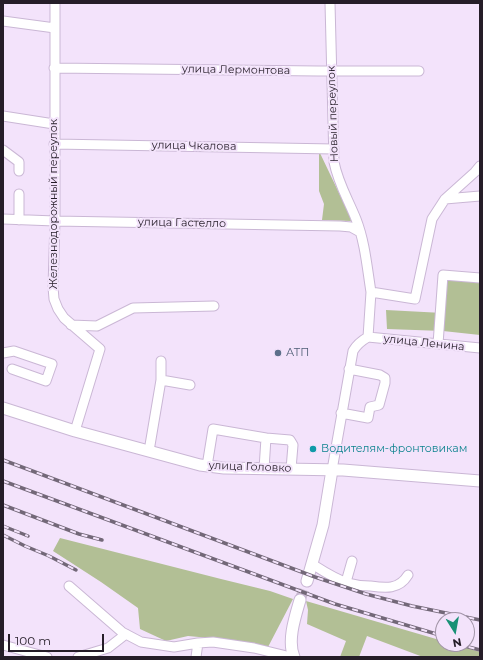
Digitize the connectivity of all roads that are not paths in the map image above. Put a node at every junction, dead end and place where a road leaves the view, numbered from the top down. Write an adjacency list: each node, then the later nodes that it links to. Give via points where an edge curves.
1 (55, 3): 4 (street, Железнодорожный переулок)
2 (330, 3): 6 (street, Новый переулок)
3 (3, 21): 4 (street)
4 (55, 28): 5 (street, Железнодорожный переулок)
5 (54, 68): 6 (street, улица Лермонтова); 9 (street, Железнодорожный переулок)
6 (331, 71): 7 (street, улица Лермонтова); 11 (street, Новый переулок)
7 (419, 71)
8 (3, 116): 9 (street)
9 (54, 124): 10 (street, Железнодорожный переулок)
10 (54, 144): 11 (street, улица Чкалова); 20 (street, Железнодорожный переулок)
11 (334, 148): 21 (street, Новый переулок, via 338,180)
12 (3, 150): 14 (street, via 19,162)
13 (480, 166): 17 (street)
14 (19, 172)
15 (19, 194): 19 (street)
16 (480, 196): 17 (street)
17 (445, 199): 23 (street, via 432,219 416,299)
18 (3, 219): 19 (street, улица Гастелло)
19 (20, 220): 20 (street, улица Гастелло)
20 (55, 221): 21 (street, улица Гастелло, via 340,226 351,227); 25 (street, Железнодорожный переулок, via 52,275 54,299 58,309)
21 (360, 232): 23 (street, Новый переулок)
22 (480, 278): 27 (street, via 443,275)
23 (371, 292): 26 (street, Новый переулок)
24 (214, 306): 25 (street, via 133,308 97,326)
25 (71, 325): 37 (street, Железнодорожный переулок, via 100,349)
26 (368, 338): 27 (street, улица Ленина); 32 (street, via 356,345 352,351)
27 (438, 344): 28 (street, улица Ленина)
28 (480, 348)
29 (3, 353): 31 (street, via 14,351 52,364 46,381)
30 (161, 361): 33 (street)
31 (12, 369)
32 (349, 369): 36 (street); 36 (street, via 380,375 385,378 385,383 379,405 370,407 368,418)
33 (161, 380): 34 (street); 39 (street)
34 (190, 385)
35 (3, 408): 37 (main road, улица Головко)
36 (341, 413): 43 (street)
37 (75, 431): 39 (main road, улица Головко)
38 (266, 438): 40 (street, via 213,429); 41 (street); 42 (street, via 290,440 293,445)
39 (149, 452): 40 (main road, улица Головко)
40 (207, 466): 41 (main road, улица Головко)
41 (264, 469): 42 (main road, улица Головко)
42 (291, 469): 43 (main road, улица Головко)
43 (332, 470): 44 (main road, улица Головко); 46 (main road, via 323,525)
44 (480, 481)
45 (352, 561): 49 (street)
46 (312, 564): 48 (main road); 49 (street)
47 (408, 575): 49 (street, via 397,586 386,588)
48 (306, 581)
49 (346, 582)
50 (69, 586): 52 (street)
51 (300, 600): 59 (main road, via 290,642)
52 (126, 634): 53 (street, via 141,642 174,647); 57 (street, via 108,648)
53 (198, 643): 58 (street); 59 (street, via 213,642 254,648)
54 (3, 645): 55 (street)
55 (25, 654): 56 (street)
56 (47, 657)
57 (78, 657)
58 (196, 657)
59 (293, 657)

